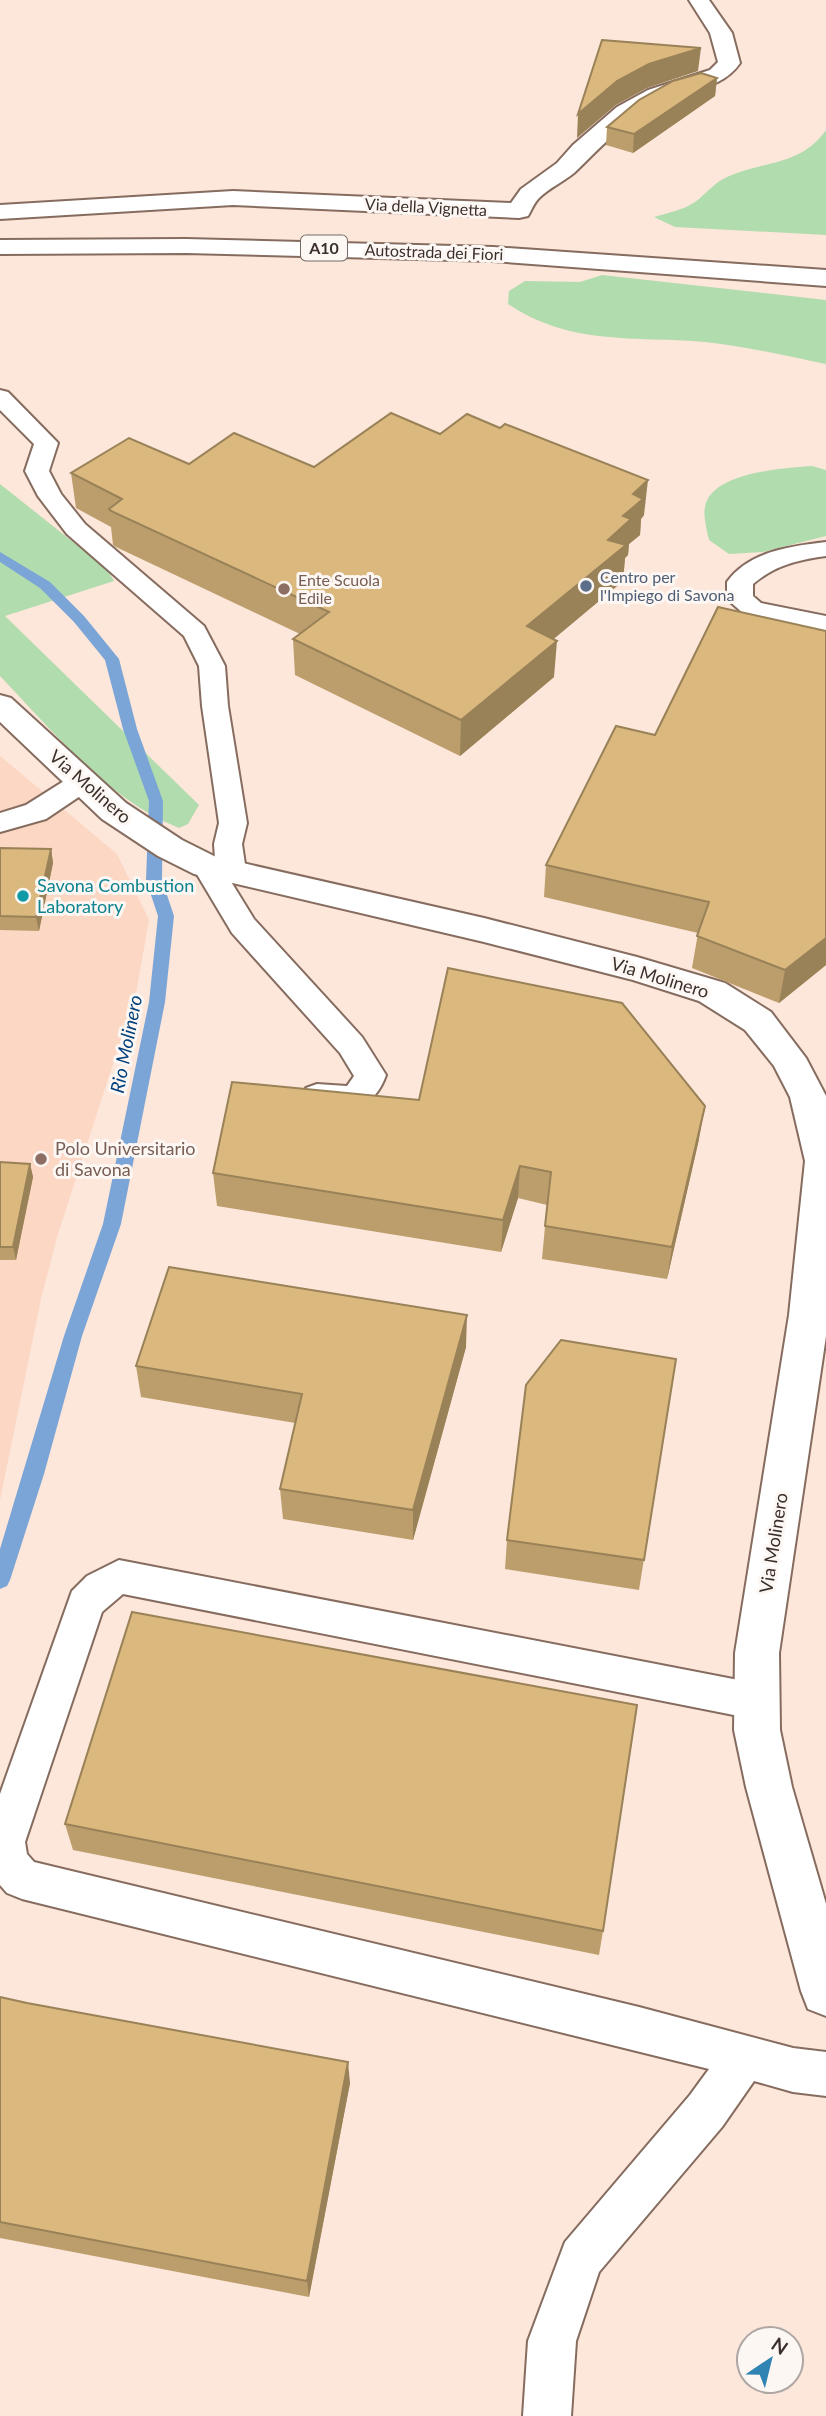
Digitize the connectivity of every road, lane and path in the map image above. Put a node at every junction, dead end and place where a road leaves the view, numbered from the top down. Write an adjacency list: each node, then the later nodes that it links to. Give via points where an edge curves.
1 (699, 0): 2 (main road, Via della Vignetta, via 722,33 729,63 718,75 656,94 625,112 565,168 529,194 519,211 233,198)
2 (0, 212)
3 (0, 225): 4 (main road, A10)
4 (293, 226)
5 (358, 227): 7 (main road, Autostrada dei Fiori / A10)
6 (0, 247): 8 (main road, Autostrada dei Fiori / A10, via 331,248)
7 (718, 247)
8 (826, 278)
9 (0, 397): 15 (lane, via 46,443 37,471 76,529 195,632 212,666 233,823)
10 (826, 549): 11 (lane, via 788,554 757,566 740,582 740,599 753,610)
11 (826, 624)
12 (0, 705): 13 (main road, Via Molinero)
13 (82, 782): 14 (lane, via 36,812); 15 (main road, Via Molinero, via 127,821 170,848)
14 (0, 823)
15 (219, 869): 16 (lane, via 243,926 351,1045 370,1075 367,1088 357,1096); 17 (main road, Via Molinero, via 484,930 712,992 758,1021)
16 (292, 1093)
17 (820, 1097): 18 (main road, Via Molinero, via 824,1161 819,1234 757,1653)
18 (759, 1702): 19 (main road, Via Molinero, via 757,1730 769,1787); 20 (lane, via 119,1577 86,1603 4,1842 8,1864 22,1879)
19 (826, 1991)
20 (745, 2056): 21 (lane); 22 (lane, via 706,2111 581,2258 552,2342)
21 (826, 2074)
22 (547, 2416)

